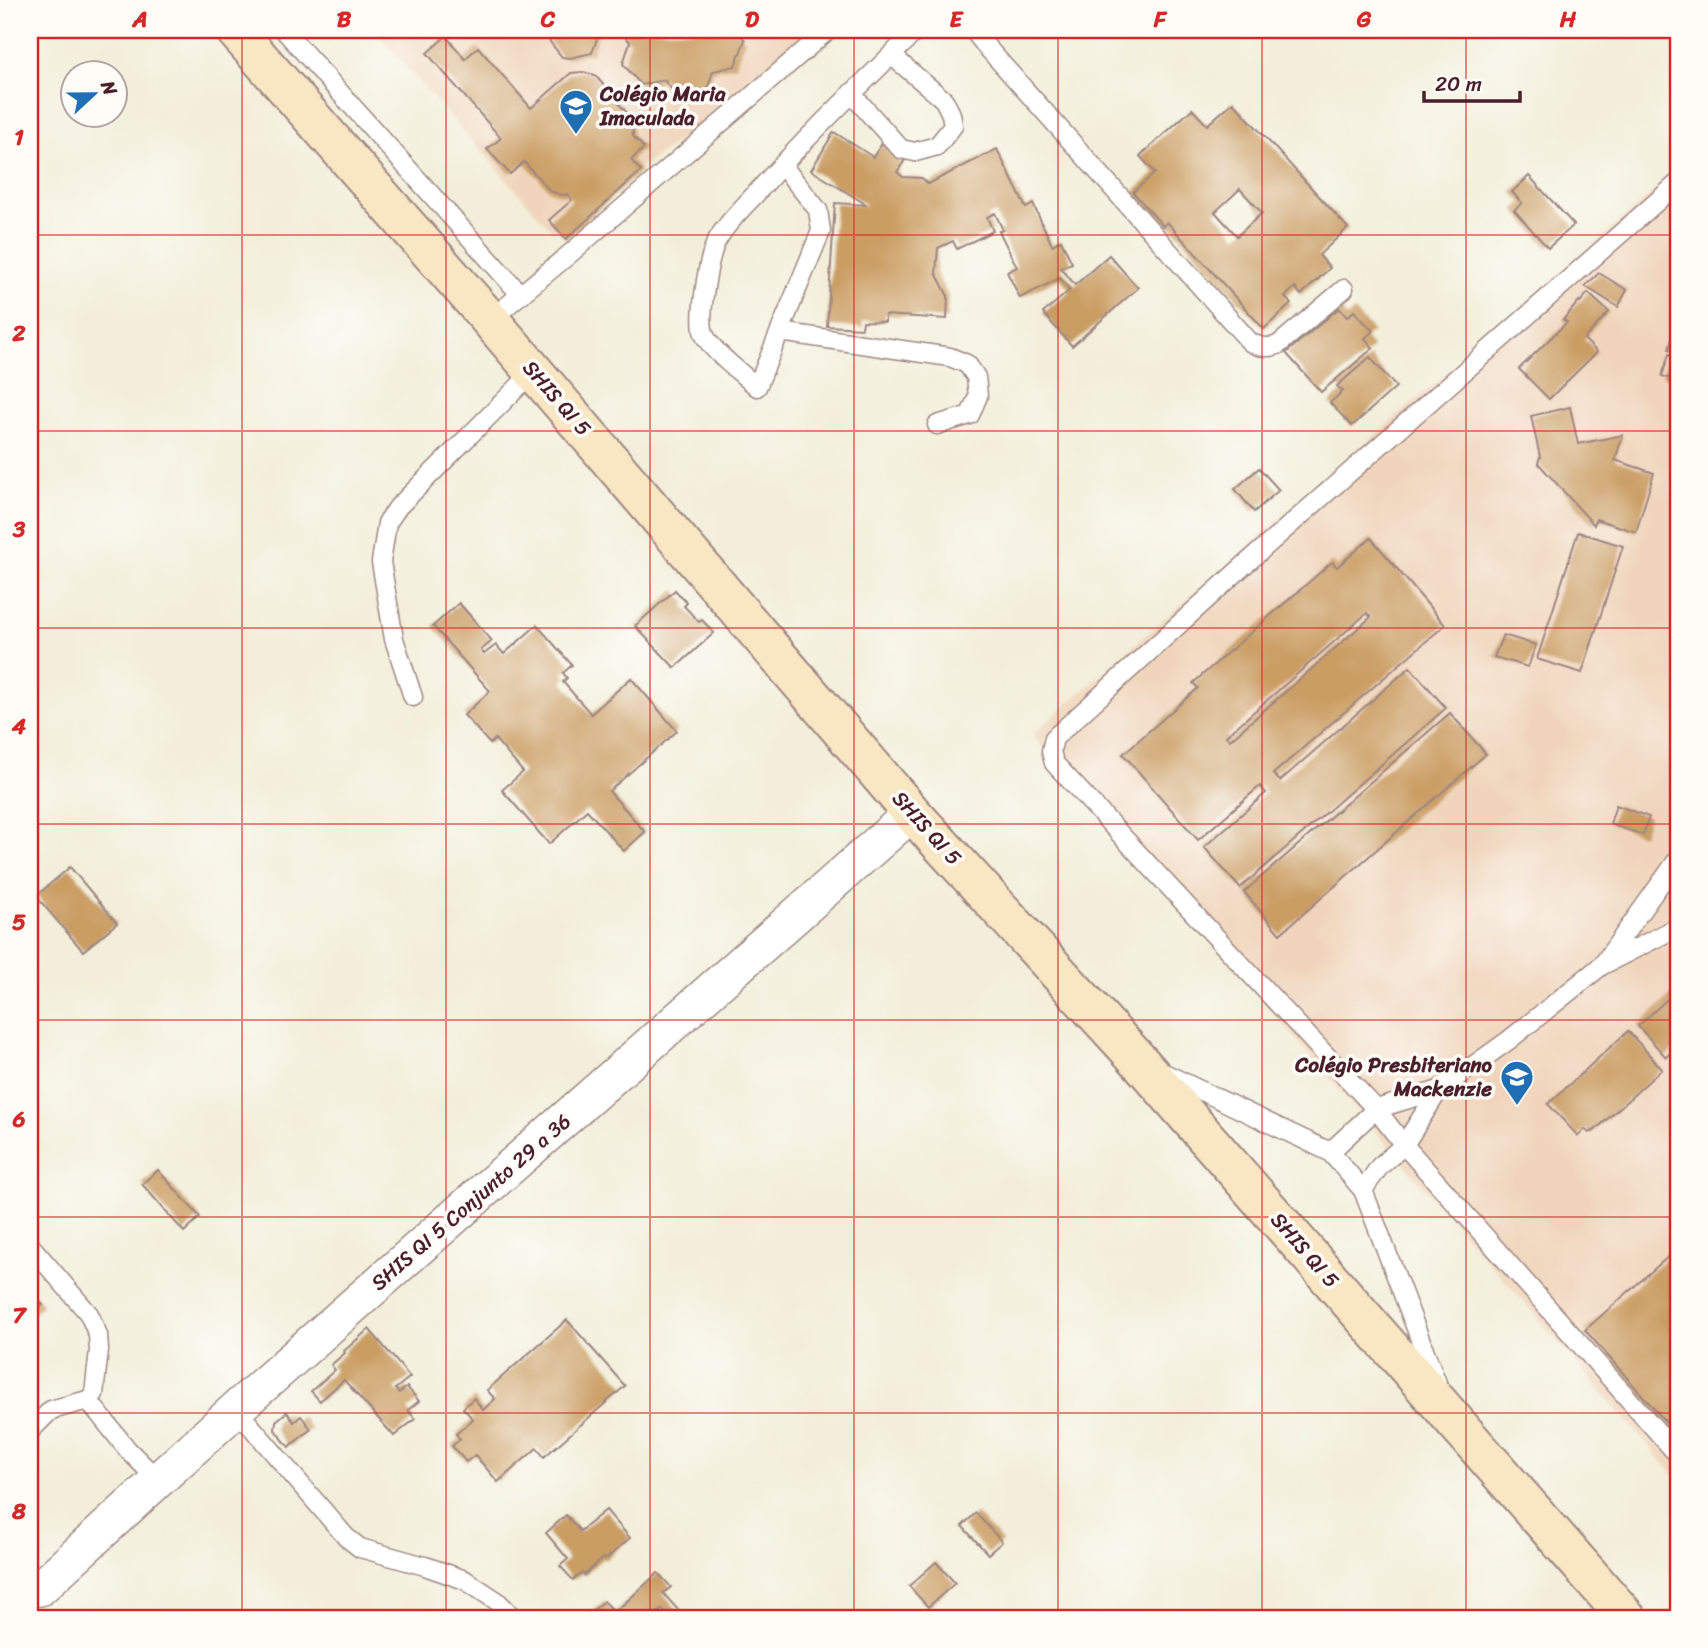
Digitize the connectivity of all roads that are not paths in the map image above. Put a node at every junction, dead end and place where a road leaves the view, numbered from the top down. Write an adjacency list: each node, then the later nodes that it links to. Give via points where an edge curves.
1 (235, 30): 12 (street, SHIS QI 5)
2 (284, 30): 11 (lane)
3 (916, 30): 6 (lane)
4 (973, 30): 10 (lane, via 1250,342 1260,347 1278,345)
5 (817, 33): 11 (lane)
6 (891, 55): 7 (lane); 7 (lane, via 944,100 953,126 937,146 915,152 901,149)
7 (851, 93): 8 (lane)
8 (782, 165): 13 (lane, via 818,210 821,231); 13 (lane, via 718,238 710,257 703,311 703,331 709,344 757,387)
9 (1678, 183): 23 (lane, via 1054,738 1054,763)
10 (1345, 289)
11 (521, 295): 12 (lane)
12 (490, 320): 14 (street, SHIS QI 5)
13 (780, 332): 15 (lane, via 950,357 967,364 976,377 978,396 970,415)
14 (534, 371): 16 (lane, via 387,523 381,562 394,639); 17 (street, SHIS QI 5)
15 (937, 425)
16 (413, 697)
17 (912, 813): 21 (street, SHIS QI 5); 29 (street, SHIS QI 5 Conjunto 29 a 36)
18 (1678, 859): 20 (lane)
19 (1678, 927): 20 (lane)
20 (1601, 967): 22 (lane)
21 (1140, 1062): 25 (lane); 30 (street, SHIS QI 5)
22 (1439, 1090): 23 (lane); 24 (lane)
23 (1376, 1109): 24 (lane); 25 (lane)
24 (1404, 1145): 26 (lane, via 1380,1166); 32 (lane)
25 (1330, 1152): 26 (lane)
26 (1363, 1190): 30 (lane)
27 (30, 1245): 28 (lane, via 89,1314 98,1335 94,1394)
28 (88, 1400): 31 (lane, via 51,1410); 33 (lane)
29 (236, 1409): 33 (street, SHIS QI 5 Conjunto 29 a 36); 35 (lane, via 360,1548 466,1580)
30 (1450, 1416): 36 (street, SHIS QI 5)
31 (30, 1431)
32 (1678, 1455)
33 (158, 1480): 34 (street, SHIS QI 5 Conjunto 29 a 36, via 40,1588)
34 (30, 1589)
35 (514, 1618)
36 (1627, 1618)

